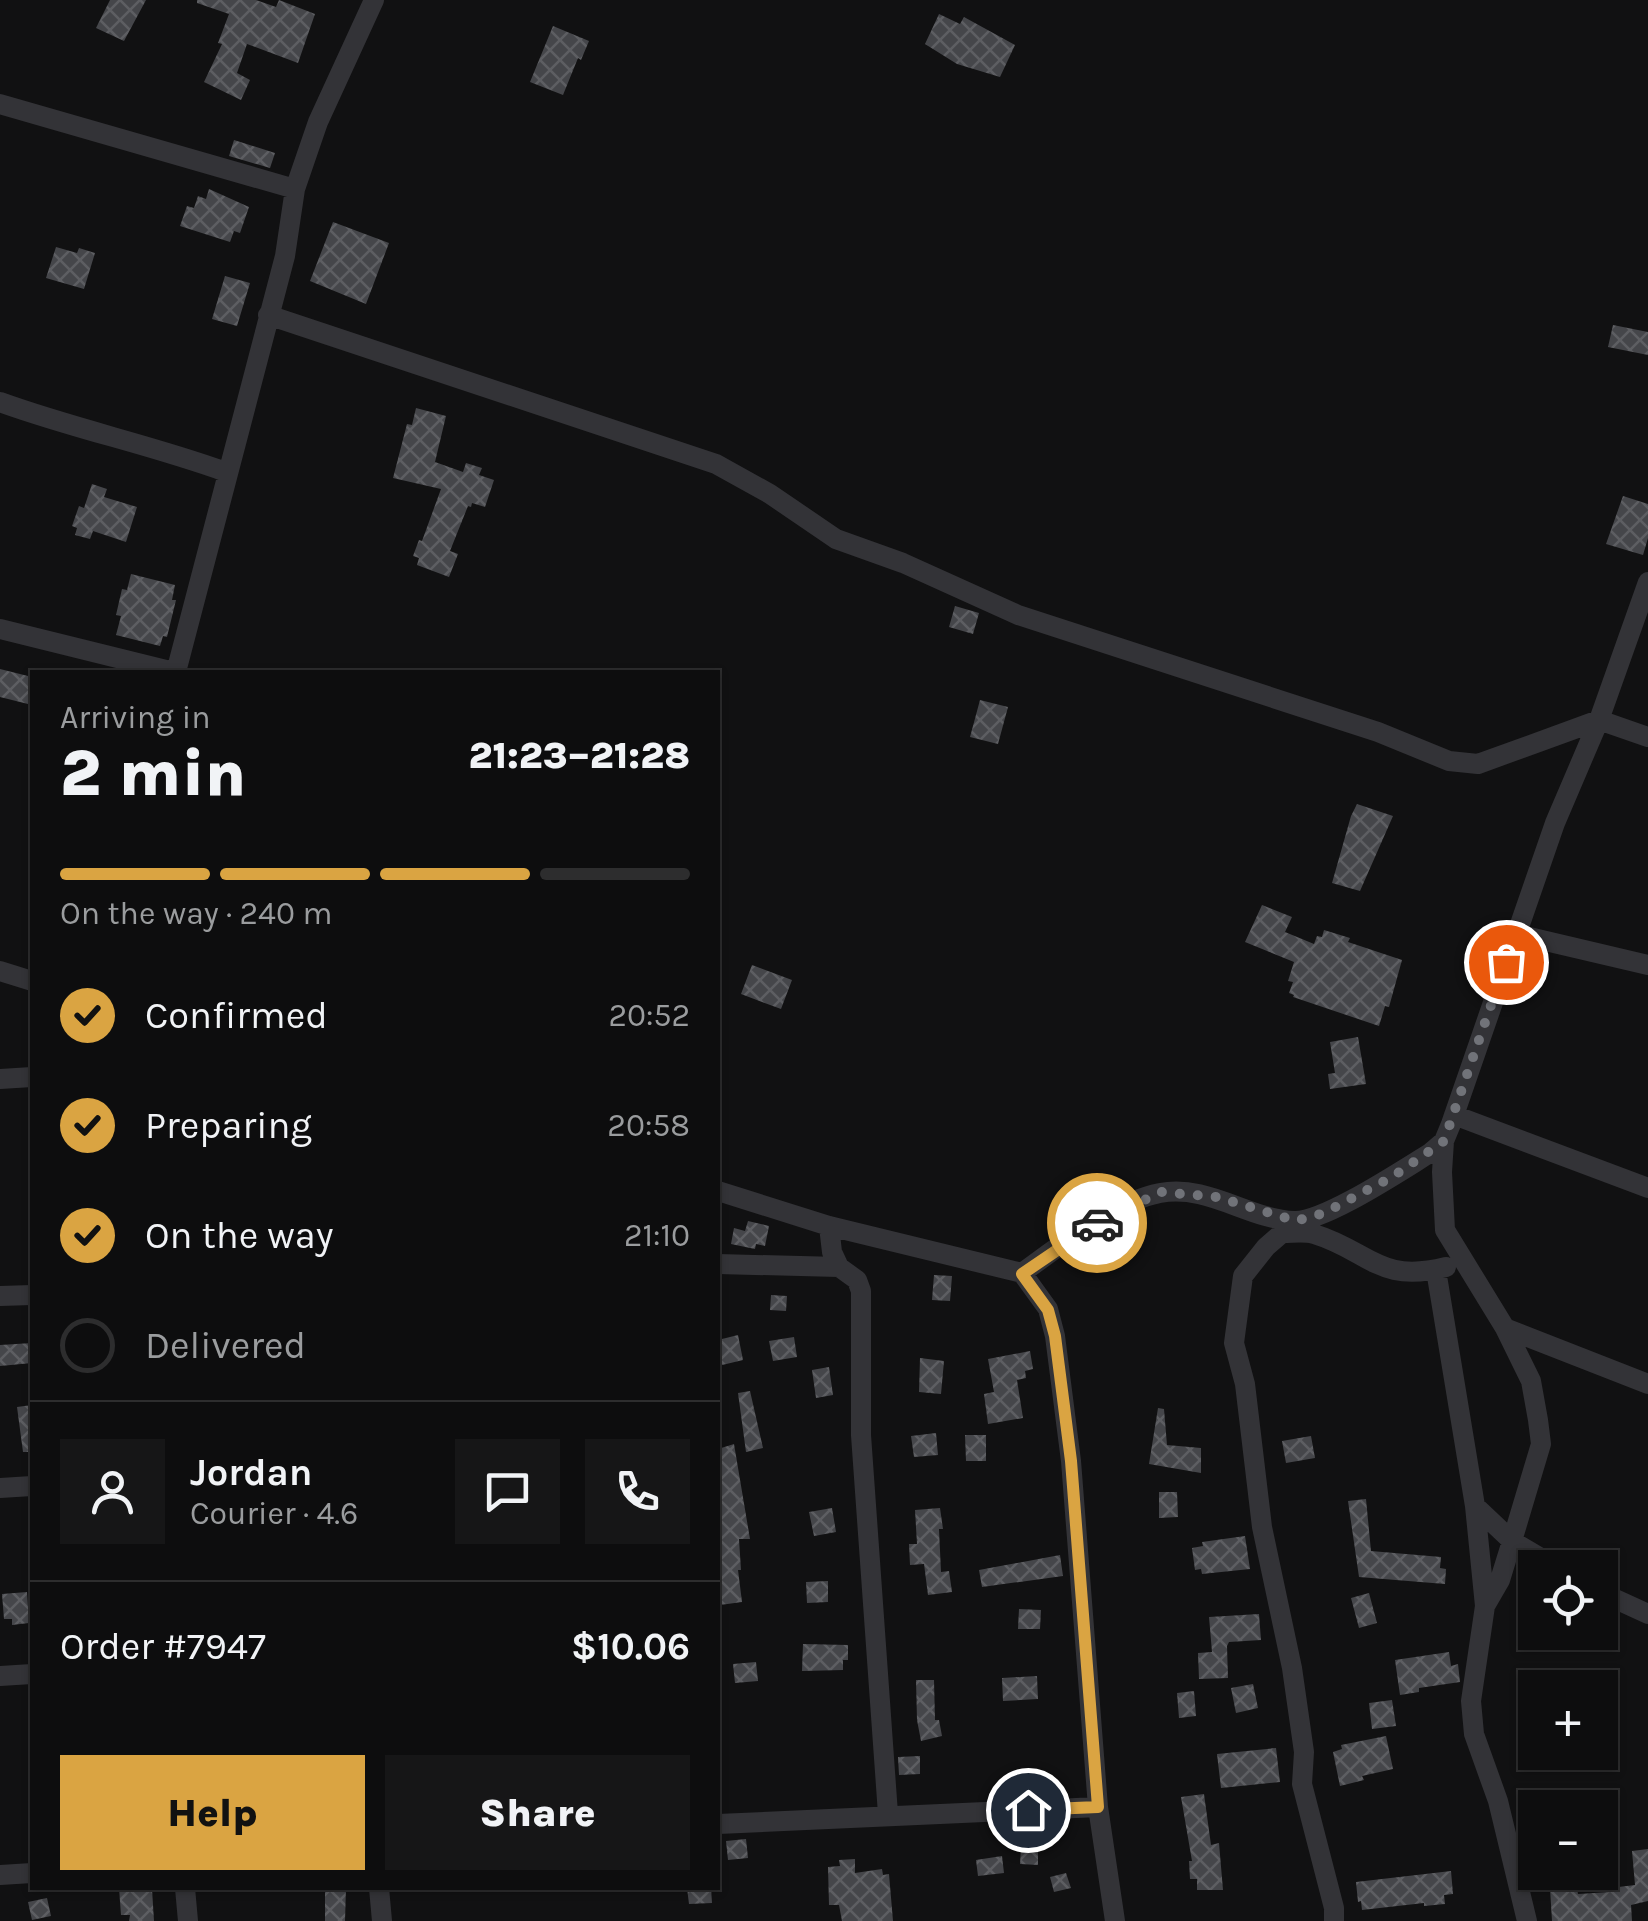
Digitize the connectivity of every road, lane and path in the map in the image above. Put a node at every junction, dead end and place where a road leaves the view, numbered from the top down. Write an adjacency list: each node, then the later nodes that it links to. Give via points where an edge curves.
1 (370, 1): 3 (street)
2 (0, 104): 3 (street)
3 (294, 190): 4 (street)
4 (268, 314): 6 (street); 11 (street, via 716,464 836,539 1018,616 1449,761 1478,764)
5 (0, 402): 6 (street)
6 (226, 472): 10 (street)
7 (1648, 582): 11 (street)
8 (0, 629): 9 (street)
9 (167, 670)
10 (176, 670)
11 (1599, 720): 12 (street); 13 (street)
12 (1648, 738)
13 (1516, 934): 14 (street); 19 (street)
14 (1648, 964)
15 (0, 971): 16 (street)
16 (30, 980)
17 (30, 1076): 18 (street)
18 (0, 1079)
19 (1454, 1115): 20 (street); 21 (street)
20 (1444, 1141): 24 (street, via 1392,1177); 25 (street, via 1445,1230)
21 (1648, 1188)
22 (720, 1192): 23 (street)
23 (829, 1226): 27 (street); 29 (street)
24 (1290, 1227): 28 (street, via 1390,1272); 29 (street, via 1217,1197 1161,1192 1106,1217); 54 (street, via 1243,1276 1234,1343 1292,1668 1302,1784)
25 (1464, 1263): 28 (street); 32 (street)
26 (720, 1264): 27 (street)
27 (839, 1267): 45 (street, via 861,1291 862,1435)
28 (1436, 1270): 36 (street)
29 (1022, 1274): 44 (street, via 1048,1310 1055,1336)
30 (30, 1295): 31 (street)
31 (0, 1296)
32 (1505, 1328): 33 (street); 37 (street, via 1530,1380 1540,1444)
33 (1648, 1384)
34 (30, 1486): 35 (street)
35 (0, 1488)
36 (1475, 1506): 37 (street); 40 (street)
37 (1512, 1541): 38 (street); 40 (street)
38 (1527, 1550)
39 (1618, 1600): 41 (street)
40 (1484, 1606): 55 (street, via 1471,1701 1474,1734 1498,1801)
41 (1648, 1614)
42 (30, 1674): 43 (street)
43 (0, 1676)
44 (1098, 1807): 45 (street); 53 (street)
45 (888, 1814): 46 (street)
46 (720, 1824)
47 (30, 1872): 48 (street)
48 (0, 1875)
49 (185, 1890): 51 (street)
50 (380, 1890): 52 (street)
51 (188, 1921)
52 (382, 1921)
53 (1115, 1921)
54 (1334, 1921)
55 (1526, 1921)

